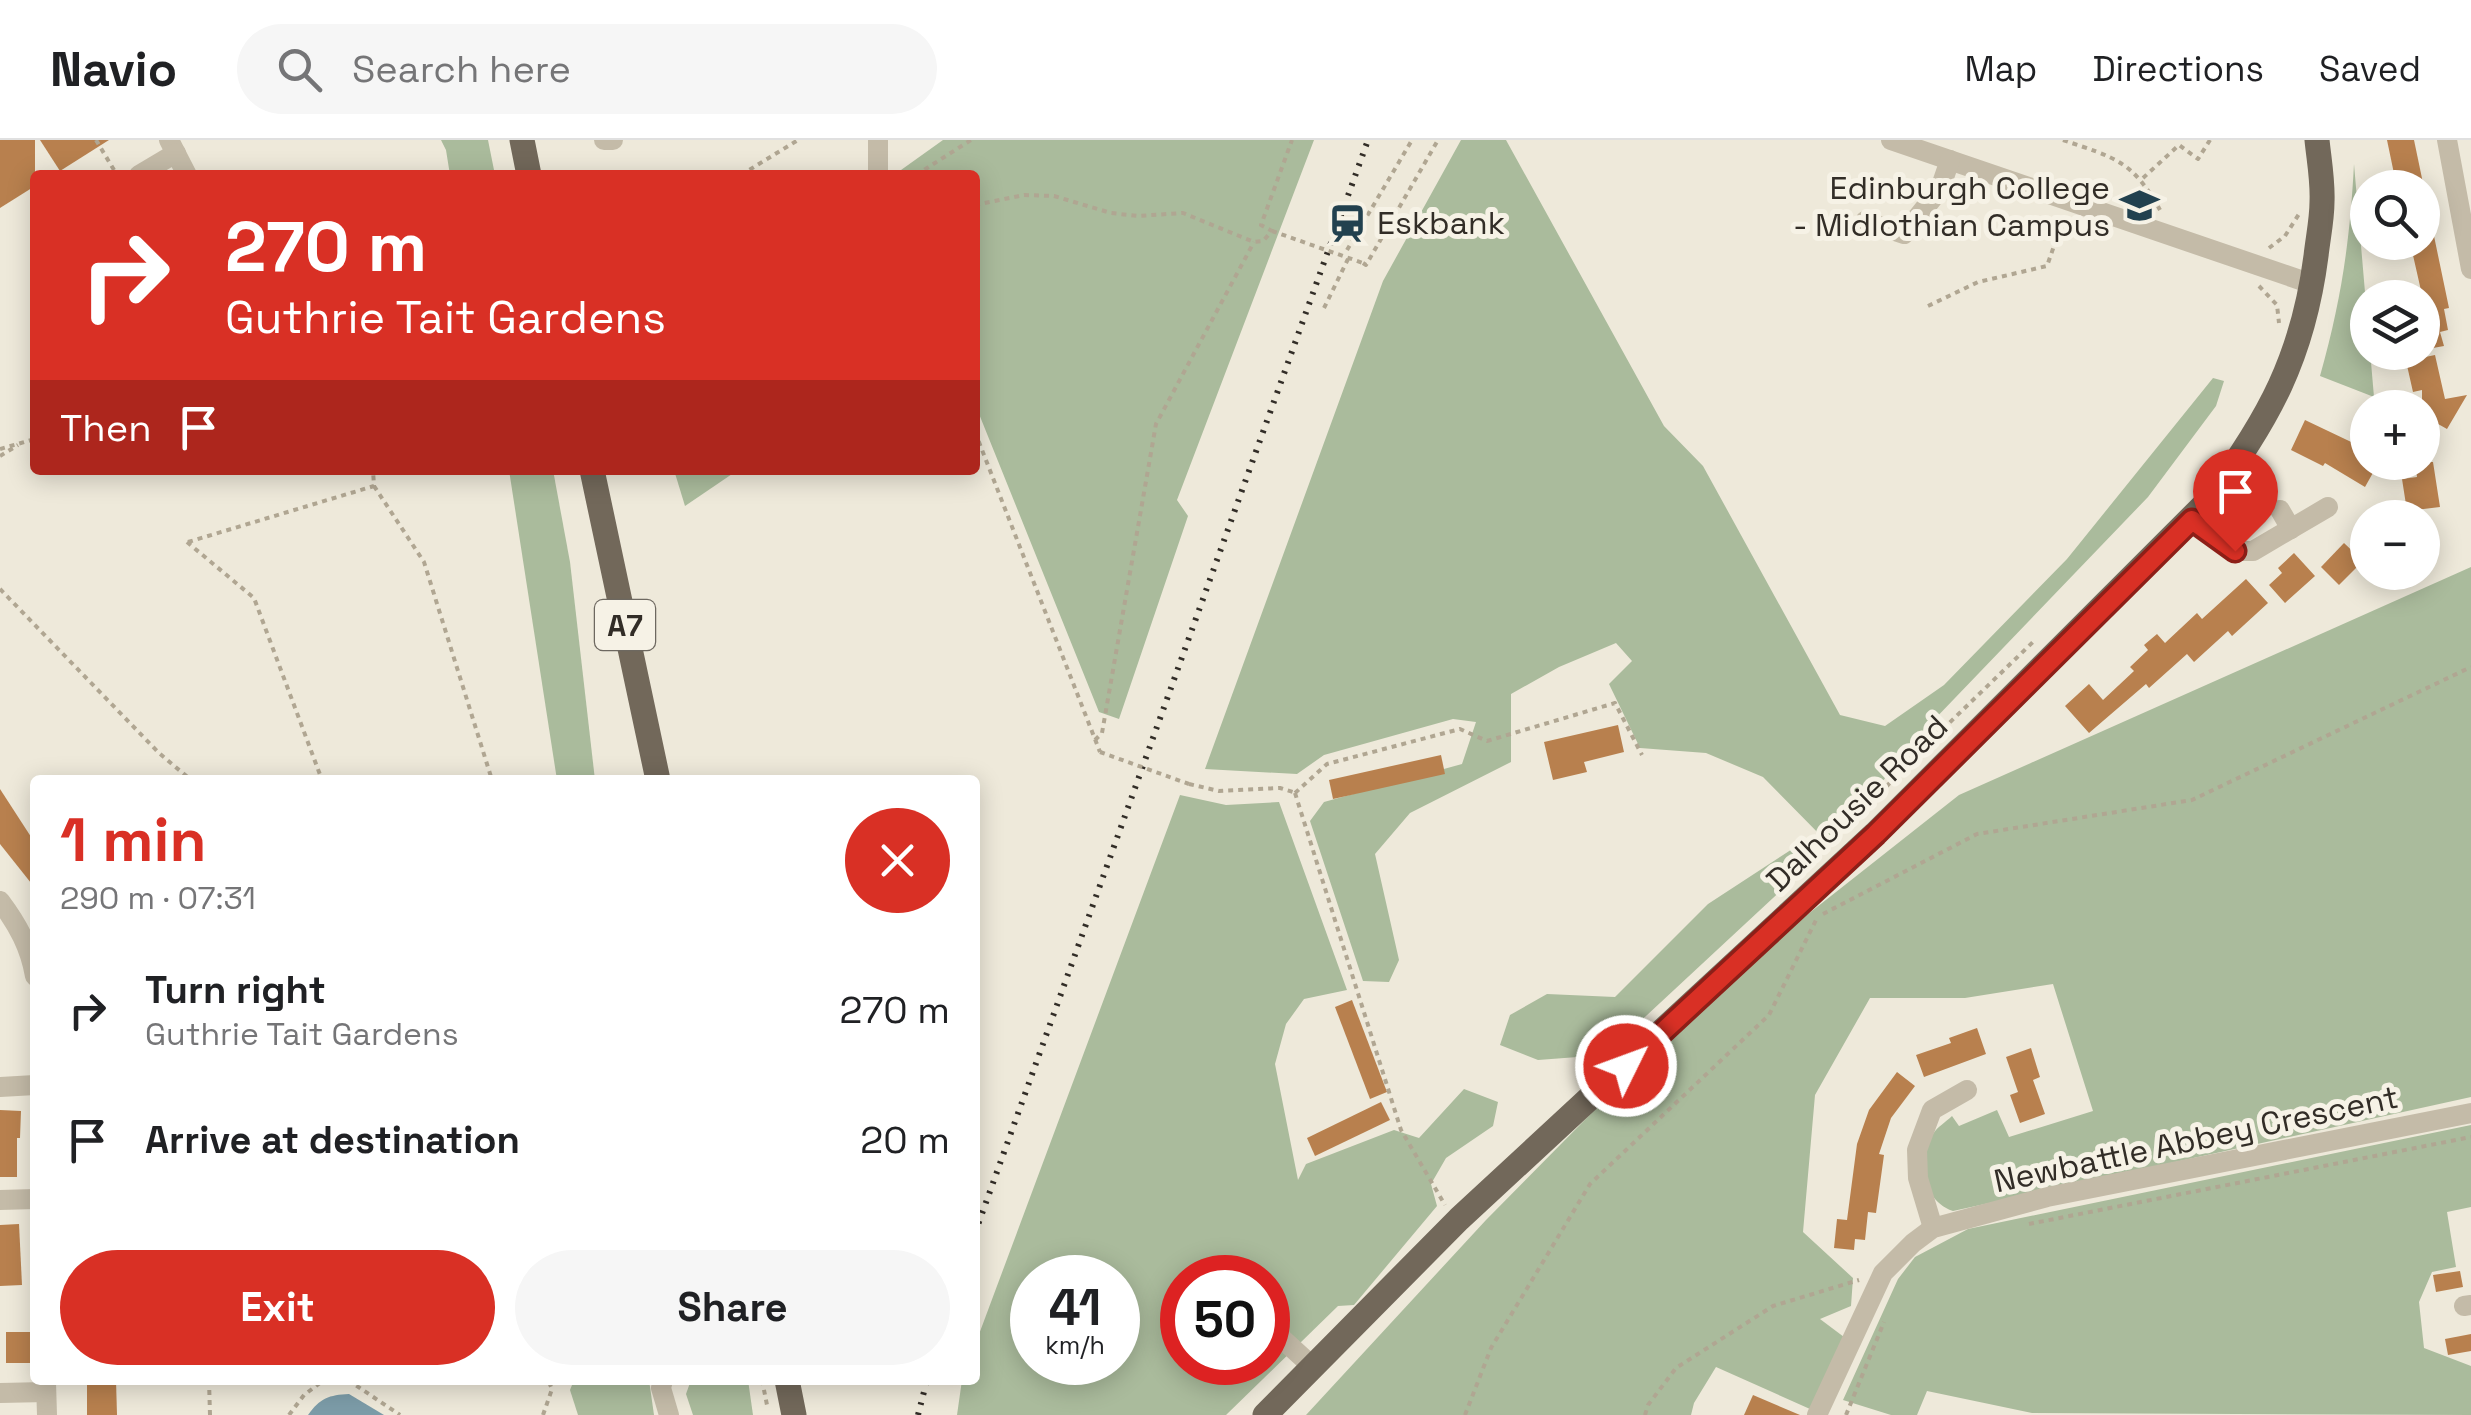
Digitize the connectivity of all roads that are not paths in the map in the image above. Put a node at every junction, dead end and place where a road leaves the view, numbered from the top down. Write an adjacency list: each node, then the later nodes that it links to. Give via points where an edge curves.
1 (522, 140): 12 (main road)
2 (604, 140): 3 (street)
3 (613, 140)
4 (878, 140): 13 (street)
5 (1892, 140): 9 (street)
6 (2317, 140): 16 (main road, Dalhousie Road, via 2322,203)
7 (2447, 140): 15 (street)
8 (172, 146): 10 (street); 11 (street)
9 (1950, 160): 14 (street, via 1940,188 1904,234); 16 (street)
10 (144, 170)
11 (184, 170)
12 (528, 170)
13 (874, 170)
14 (1865, 221)
15 (2471, 269)
16 (2312, 284): 20 (main road, Dalhousie Road, via 2282,388 2248,448)
17 (593, 475): 22 (main road, A7)
18 (2328, 507): 21 (street)
19 (2280, 510): 21 (street)
20 (2192, 520): 21 (street, via 2235,551 2253,551); 33 (main road, Dalhousie Road, via 1876,834 1459,1219)
21 (2291, 529)
22 (657, 775)
23 (0, 902): 24 (street)
24 (30, 952)
25 (30, 1085): 26 (street)
26 (0, 1087)
27 (1967, 1090): 31 (street, via 1932,1110 1916,1150)
28 (2471, 1113): 31 (street, Newbattle Abbey Crescent, via 2046,1197)
29 (30, 1199): 30 (street)
30 (0, 1200)
31 (1933, 1228): 42 (street, Newbattle Abbey Crescent, via 1883,1273)
32 (1290, 1346): 33 (street)
33 (1313, 1367): 41 (main road, Dalhousie Road)
34 (662, 1385): 39 (street)
35 (788, 1385): 40 (main road)
36 (46, 1386): 37 (street); 38 (street)
37 (0, 1393)
38 (47, 1415)
39 (669, 1415)
40 (794, 1415)
41 (1265, 1415)
42 (1817, 1415)

